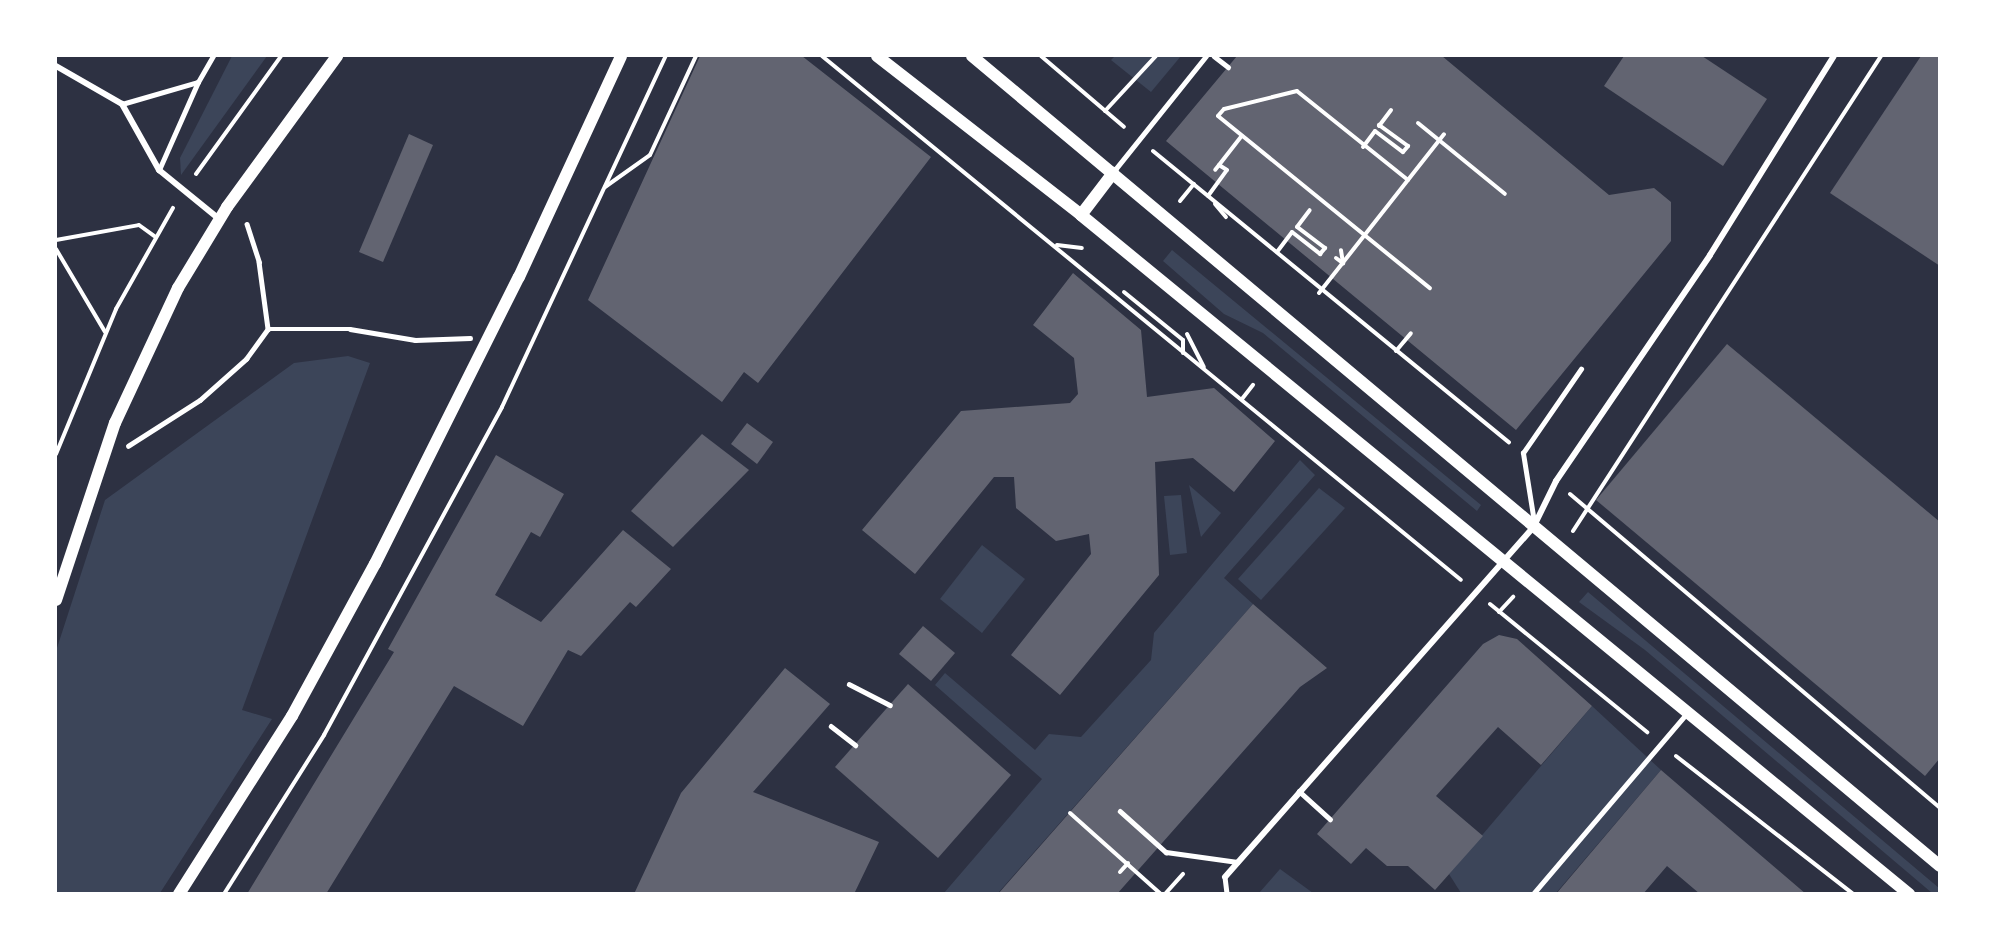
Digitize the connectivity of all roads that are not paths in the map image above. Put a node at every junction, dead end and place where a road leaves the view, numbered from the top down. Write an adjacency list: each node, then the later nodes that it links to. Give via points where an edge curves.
1 (213, 56): 11 (lane)
2 (337, 56): 16 (main road)
3 (621, 56): 37 (main road, via 519,277 375,564 292,716)
4 (877, 56): 15 (main road)
5 (972, 56): 14 (main road)
6 (1206, 56): 14 (lane)
7 (1214, 56): 10 (lane)
8 (1834, 56): 22 (street, via 1710,255 1556,481)
9 (56, 66): 12 (street)
10 (1228, 67)
11 (198, 82): 12 (lane); 13 (lane)
12 (122, 104): 13 (street)
13 (159, 170): 16 (street)
14 (1113, 173): 15 (main road); 22 (main road)
15 (1081, 215): 23 (main road)
16 (219, 219): 24 (main road, via 141,361 89,489)
17 (247, 224): 18 (lane, via 259,262)
18 (268, 329): 19 (lane, via 350,329 415,340); 21 (lane, via 246,359 200,399)
19 (470, 338)
20 (1581, 369): 22 (lane, via 1523,453)
21 (128, 446)
22 (1534, 526): 23 (street); 34 (main road)
23 (1504, 561): 27 (main road); 30 (street)
24 (56, 600)
25 (849, 684): 26 (lane)
26 (890, 705)
27 (1690, 710): 39 (lane); 40 (main road)
28 (831, 726): 29 (lane)
29 (855, 745)
30 (1299, 791): 32 (lane); 33 (street)
31 (1119, 811): 33 (lane, via 1166,852)
32 (1330, 819)
33 (1237, 862): 35 (street)
34 (1940, 866)
35 (1225, 877): 36 (lane)
36 (1226, 891): 38 (lane)
37 (179, 894)
38 (1221, 894)
39 (1533, 894)
40 (1908, 894)

